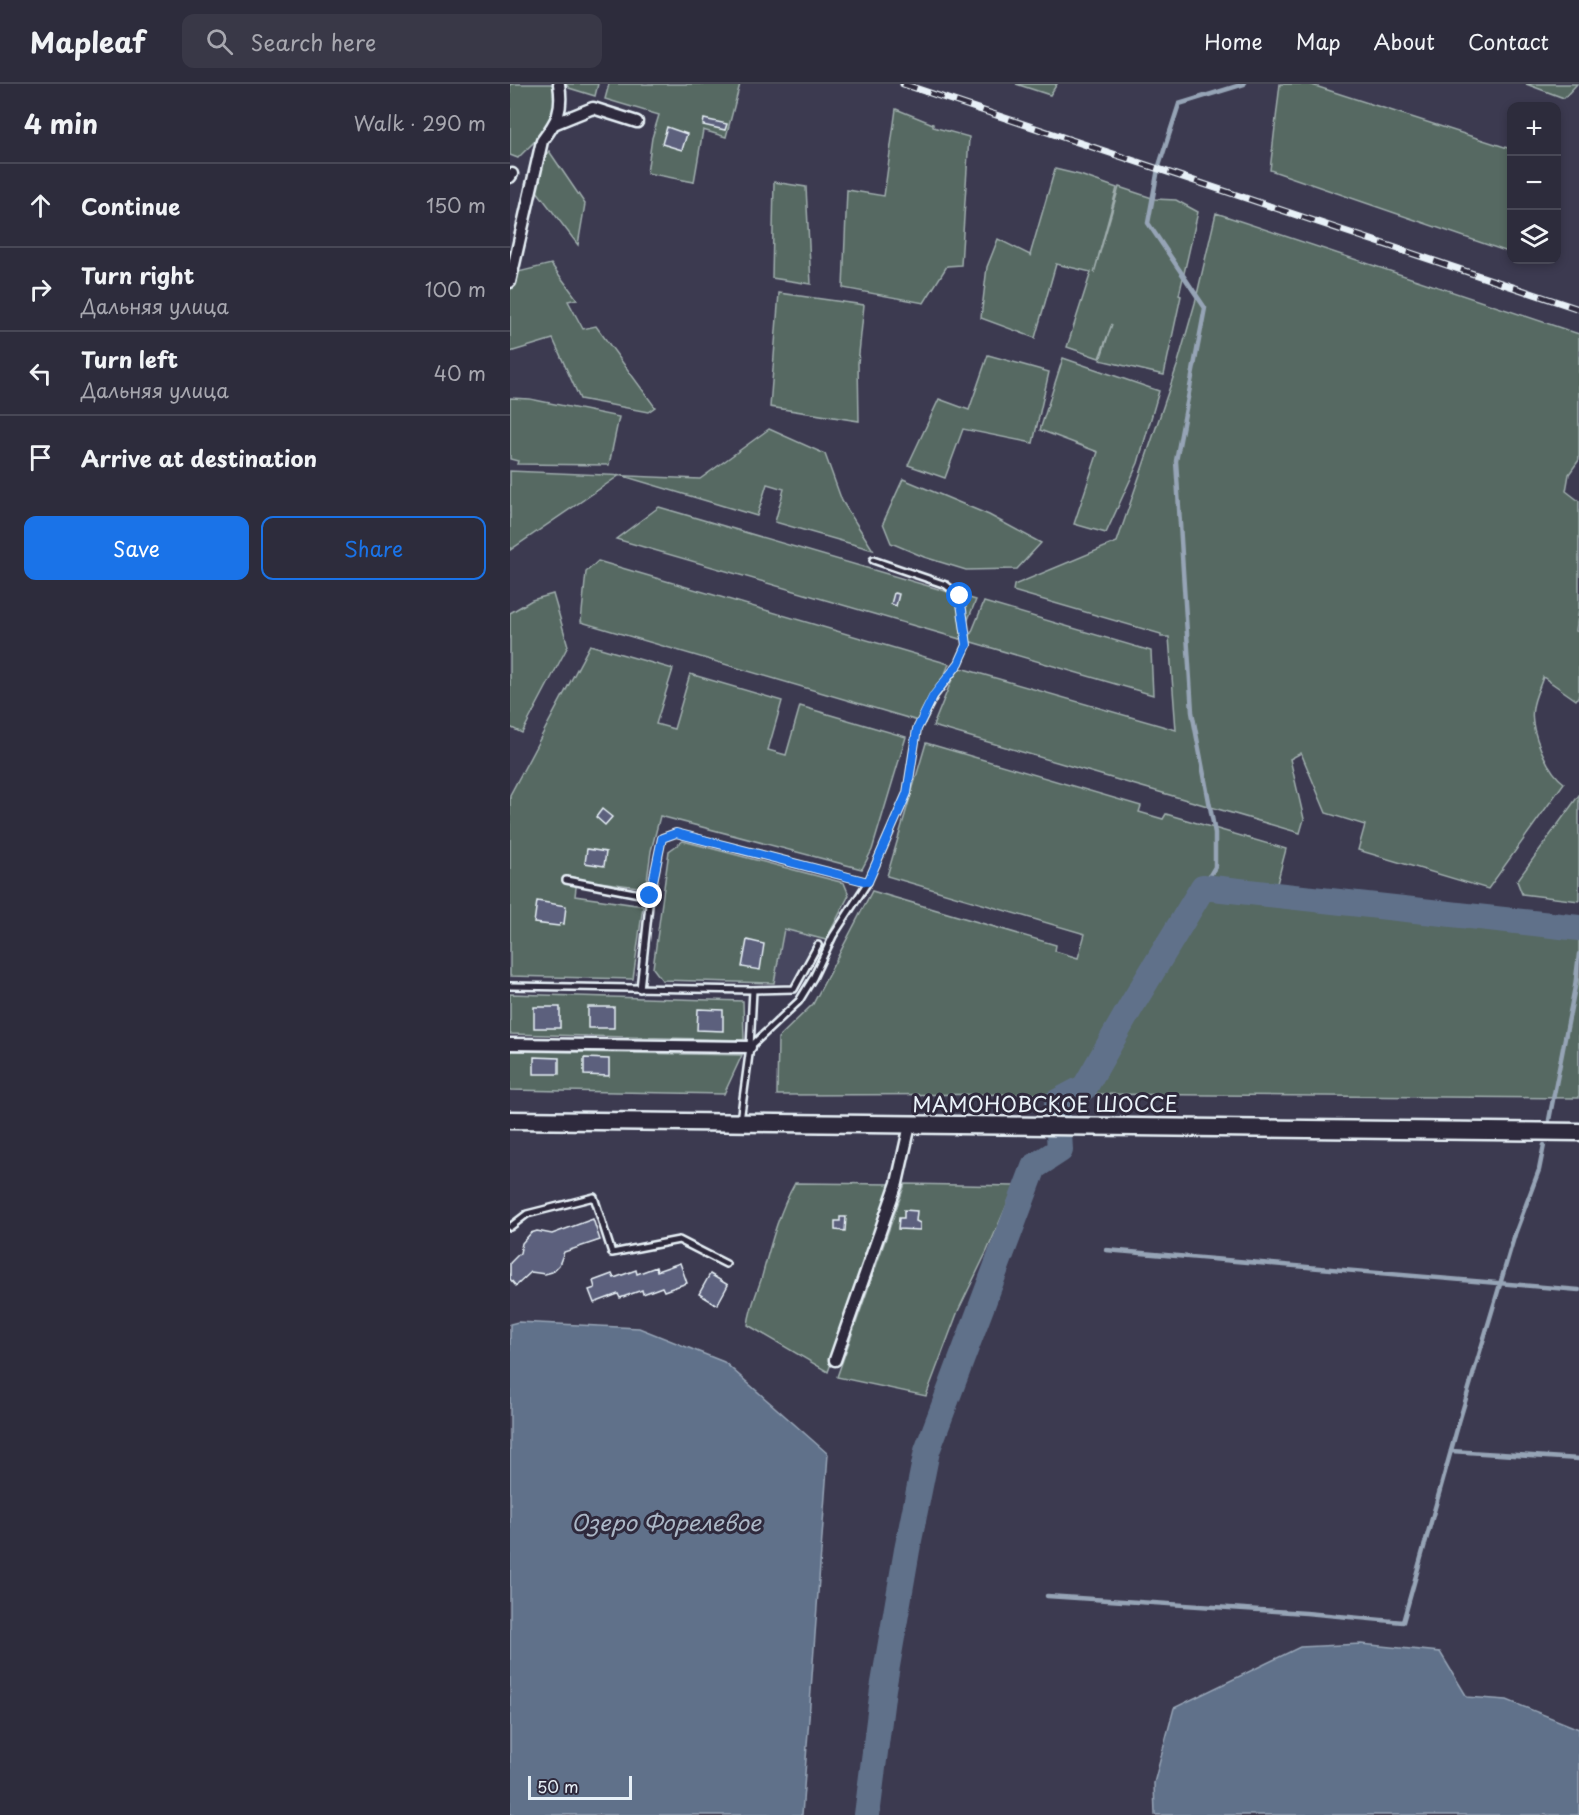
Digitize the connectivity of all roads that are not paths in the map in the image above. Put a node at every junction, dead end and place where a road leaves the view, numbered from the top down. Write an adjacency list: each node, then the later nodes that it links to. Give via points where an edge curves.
1 (559, 84): 3 (street, via 562,102)
2 (637, 122): 3 (street, via 593,108)
3 (556, 123): 4 (street, via 542,141)
4 (510, 282)
5 (873, 560): 7 (lane, via 946,585 960,596 967,645 959,663 933,696 917,729 907,793)
6 (566, 880): 8 (lane)
7 (868, 882): 8 (lane, via 676,833 662,838); 14 (lane, via 833,936 799,1001)
8 (650, 896): 11 (lane)
9 (818, 945): 12 (lane, via 795,989)
10 (510, 986): 11 (lane)
11 (640, 988): 12 (lane)
12 (753, 990): 14 (lane)
13 (510, 1044): 14 (street)
14 (750, 1047): 16 (lane)
15 (510, 1120): 16 (main road, МАМОНОВСКОЕ ШОССЕ)
16 (739, 1123): 17 (main road, МАМОНОВСКОЕ ШОССЕ)
17 (910, 1125): 18 (main road, МАМОНОВСКОЕ ШОССЕ); 21 (street, via 897,1183)
18 (1579, 1132)
19 (510, 1227): 20 (lane, via 527,1214 594,1197 612,1253 679,1240)
20 (726, 1264)
21 (835, 1360)

